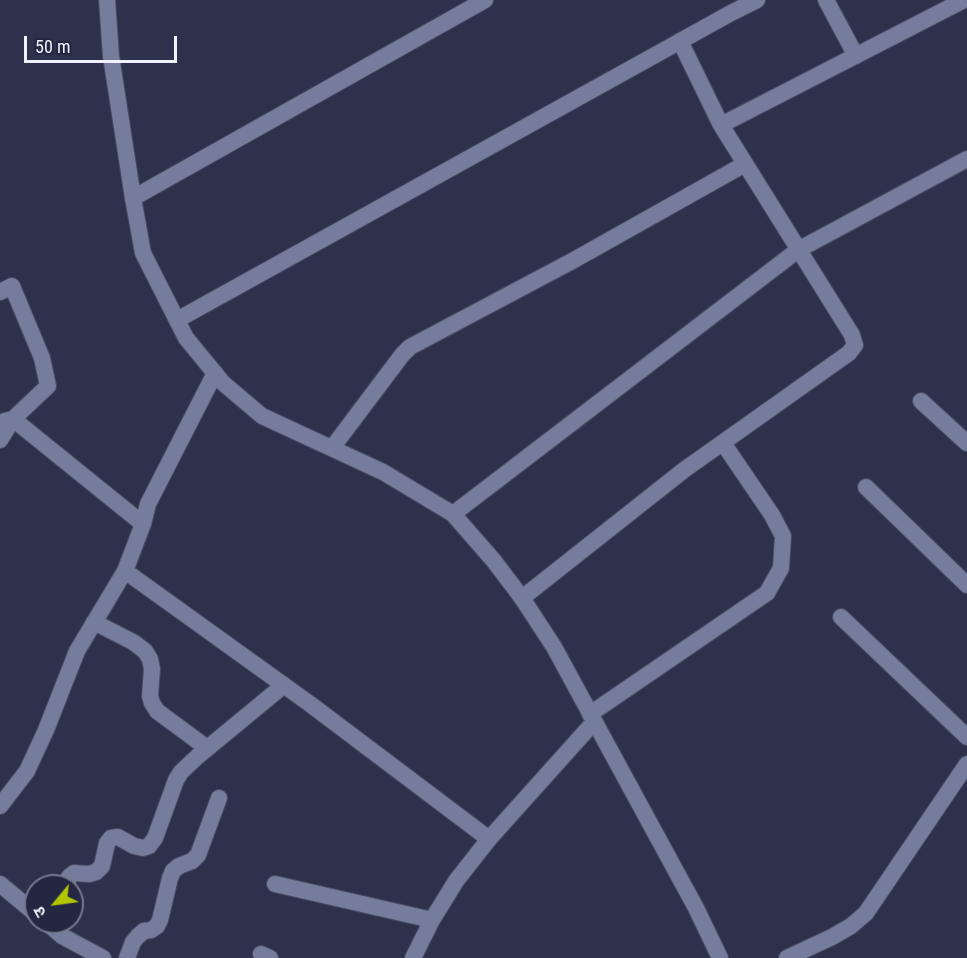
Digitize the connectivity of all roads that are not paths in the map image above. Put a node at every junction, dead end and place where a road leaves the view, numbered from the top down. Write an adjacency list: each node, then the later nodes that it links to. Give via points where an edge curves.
1 (106, 0): 11 (street)
2 (485, 0): 11 (street)
3 (758, 0): 6 (street)
4 (826, 0): 7 (street)
5 (964, 0): 7 (street)
6 (680, 41): 8 (street); 14 (street)
7 (856, 56): 8 (street)
8 (721, 125): 10 (street)
9 (967, 159): 12 (street)
10 (745, 164): 12 (street); 21 (street, via 410,347)
11 (132, 198): 14 (street, via 143,253)
12 (798, 250): 19 (street, via 855,345); 23 (street)
13 (0, 292): 17 (street, via 12,286 42,358 48,386)
14 (177, 320): 15 (street, via 186,338)
15 (215, 373): 21 (street, via 262,416); 24 (street, via 148,504)
16 (921, 401): 20 (street)
17 (7, 421): 18 (street); 24 (street)
18 (0, 440)
19 (723, 443): 27 (street); 31 (street, via 783,536 781,568 767,593)
20 (967, 443)
21 (332, 448): 23 (street, via 383,472)
22 (866, 487): 26 (street)
23 (453, 514): 27 (street)
24 (143, 524): 25 (street)
25 (125, 571): 29 (street); 30 (street)
26 (967, 585)
27 (522, 598): 31 (street)
28 (841, 617): 32 (street)
29 (94, 622): 33 (street, via 145,651 152,669 152,704); 36 (street, via 77,651 27,771)
30 (284, 685): 33 (street); 37 (street)
31 (592, 718): 37 (street); 47 (street)
32 (967, 737)
33 (207, 748): 38 (street, via 176,780 149,846 143,848 118,837 111,838 102,866 96,872)
34 (967, 764): 48 (street, via 866,913 852,926)
35 (219, 798): 45 (street, via 198,855 173,871 157,926 138,936)
36 (0, 807)
37 (489, 839): 42 (street)
38 (73, 874)
39 (0, 884): 41 (street)
40 (275, 884): 42 (street)
41 (24, 904)
42 (432, 920): 46 (street)
43 (60, 934): 44 (street)
44 (103, 958)
45 (127, 958)
46 (413, 958)
47 (720, 958)
48 (787, 958)

